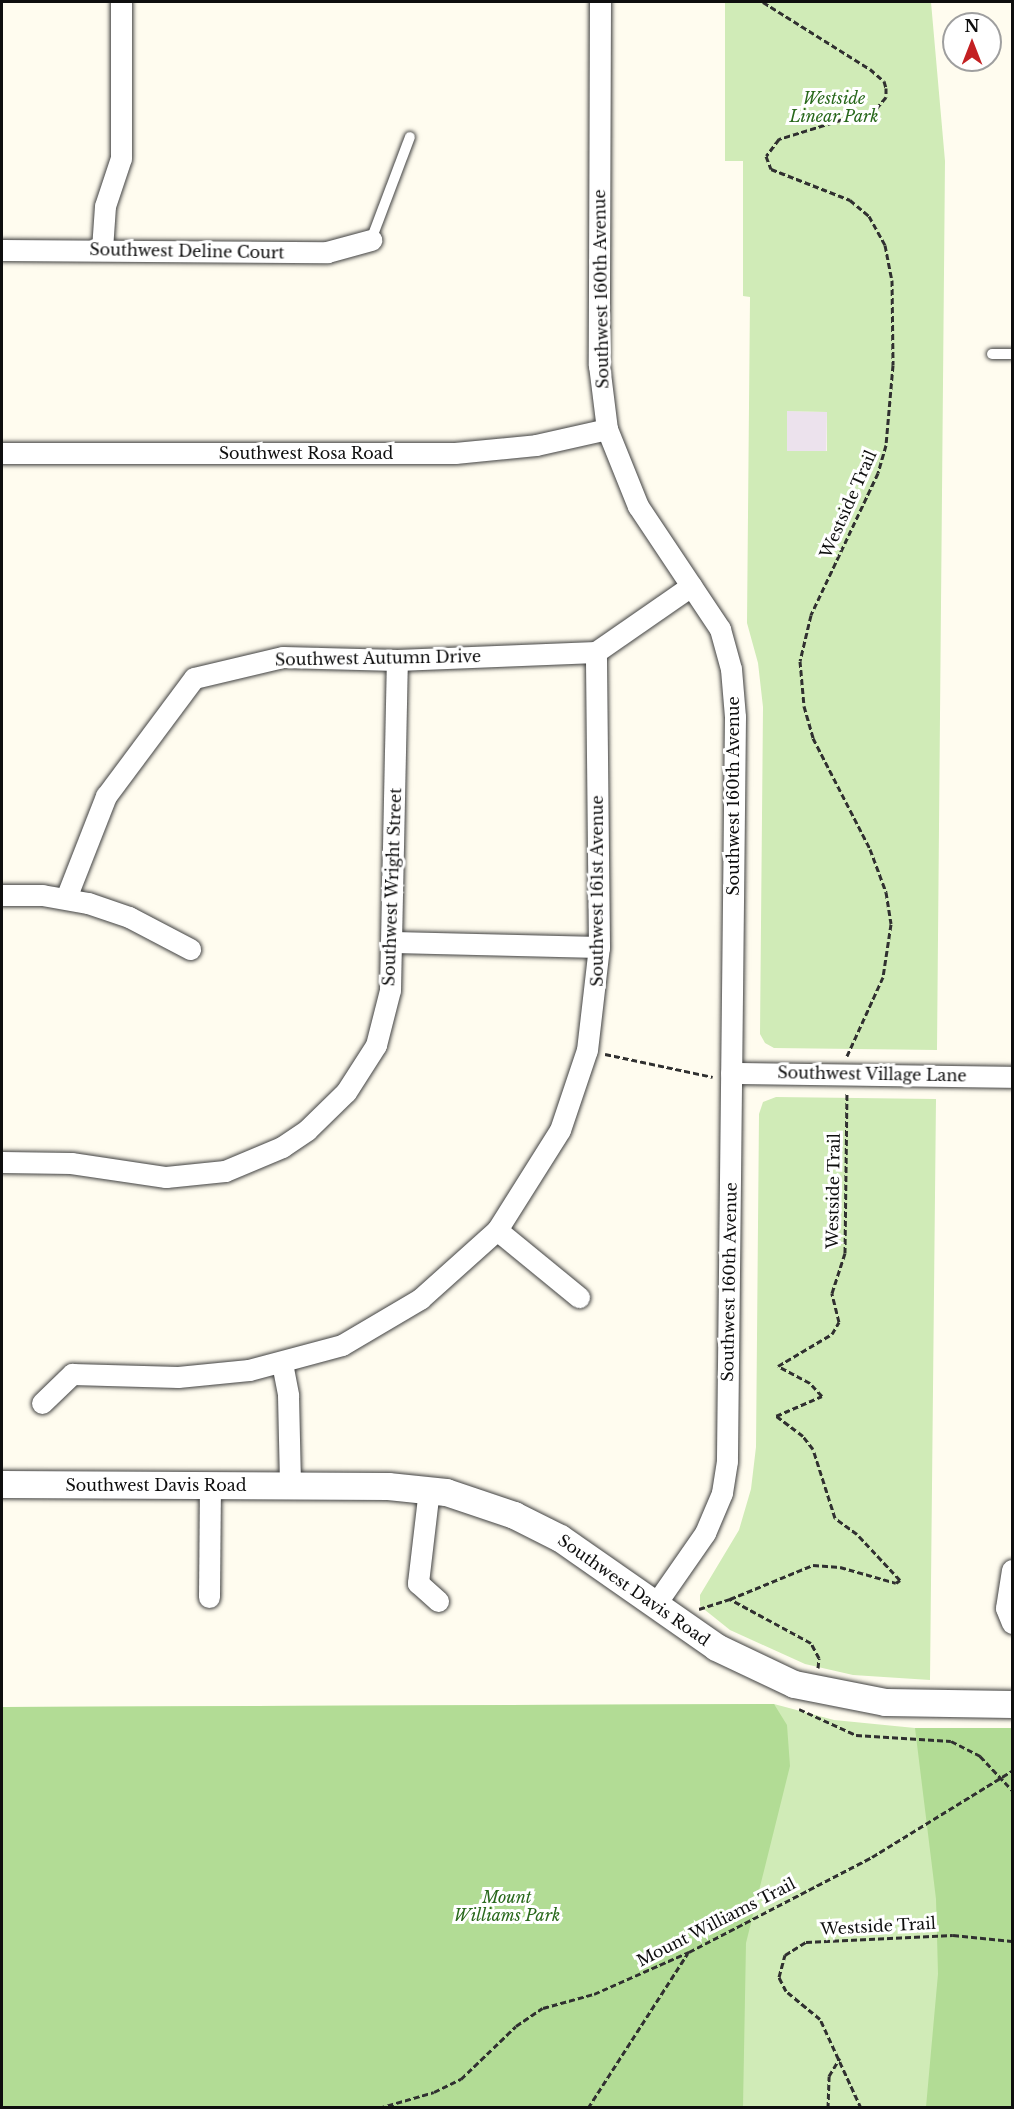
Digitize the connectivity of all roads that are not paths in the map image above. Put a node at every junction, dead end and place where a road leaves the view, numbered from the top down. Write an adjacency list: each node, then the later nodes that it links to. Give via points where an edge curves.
1 (121, 2): 5 (street, via 121,158 105,206)
2 (600, 2): 9 (street, Southwest 160th Avenue, via 599,365)
3 (410, 138): 4 (lane)
4 (371, 240): 5 (street, Southwest Deline Court, via 327,252)
5 (102, 249): 6 (street, Southwest Deline Court)
6 (2, 250)
7 (992, 354): 8 (lane)
8 (1012, 354)
9 (608, 429): 10 (street, Southwest Rosa Road, via 536,445 454,453); 11 (street, Southwest 160th Avenue, via 638,506)
10 (2, 453)
11 (692, 586): 12 (street); 20 (street, Southwest 160th Avenue, via 720,629 731,669 735,717)
12 (596, 652): 13 (street, Southwest Autumn Drive); 17 (street, Southwest 161st Avenue)
13 (398, 660): 15 (street, Southwest Autumn Drive, via 283,657 194,678 106,796); 16 (street, Southwest Wright Street)
14 (2, 895): 15 (street)
15 (66, 898): 18 (street, via 129,917)
16 (394, 942): 17 (street); 21 (street, Southwest Wright Street, via 384,1019 364,1066 330,1110 282,1147 255,1161 195,1175 142,1175 71,1163)
17 (599, 947): 22 (street, Southwest 161st Avenue, via 587,1050 560,1130)
18 (190, 949)
19 (1012, 1077): 20 (street, Southwest Village Lane)
20 (731, 1078): 33 (street, Southwest 160th Avenue, via 725,1474 705,1533)
21 (2, 1162)
22 (497, 1230): 23 (street); 24 (street, Southwest 161st Avenue, via 420,1299 376,1327 342,1345)
23 (579, 1298)
24 (282, 1363): 25 (street, Southwest 161st Avenue, via 178,1377 72,1374); 28 (street, via 288,1395)
25 (42, 1403)
26 (2, 1484): 27 (street, Southwest Davis Road)
27 (210, 1485): 28 (street, Southwest Davis Road); 31 (street)
28 (290, 1485): 29 (street, Southwest Davis Road)
29 (429, 1489): 32 (street, via 418,1583); 33 (street, Southwest Davis Road, via 466,1497 537,1525 582,1550)
30 (1012, 1570): 34 (street, via 1006,1608)
31 (209, 1597)
32 (438, 1601)
33 (655, 1605): 35 (street, Southwest Davis Road, via 740,1660 794,1684 885,1702)
34 (1012, 1623)
35 (1012, 1704)

